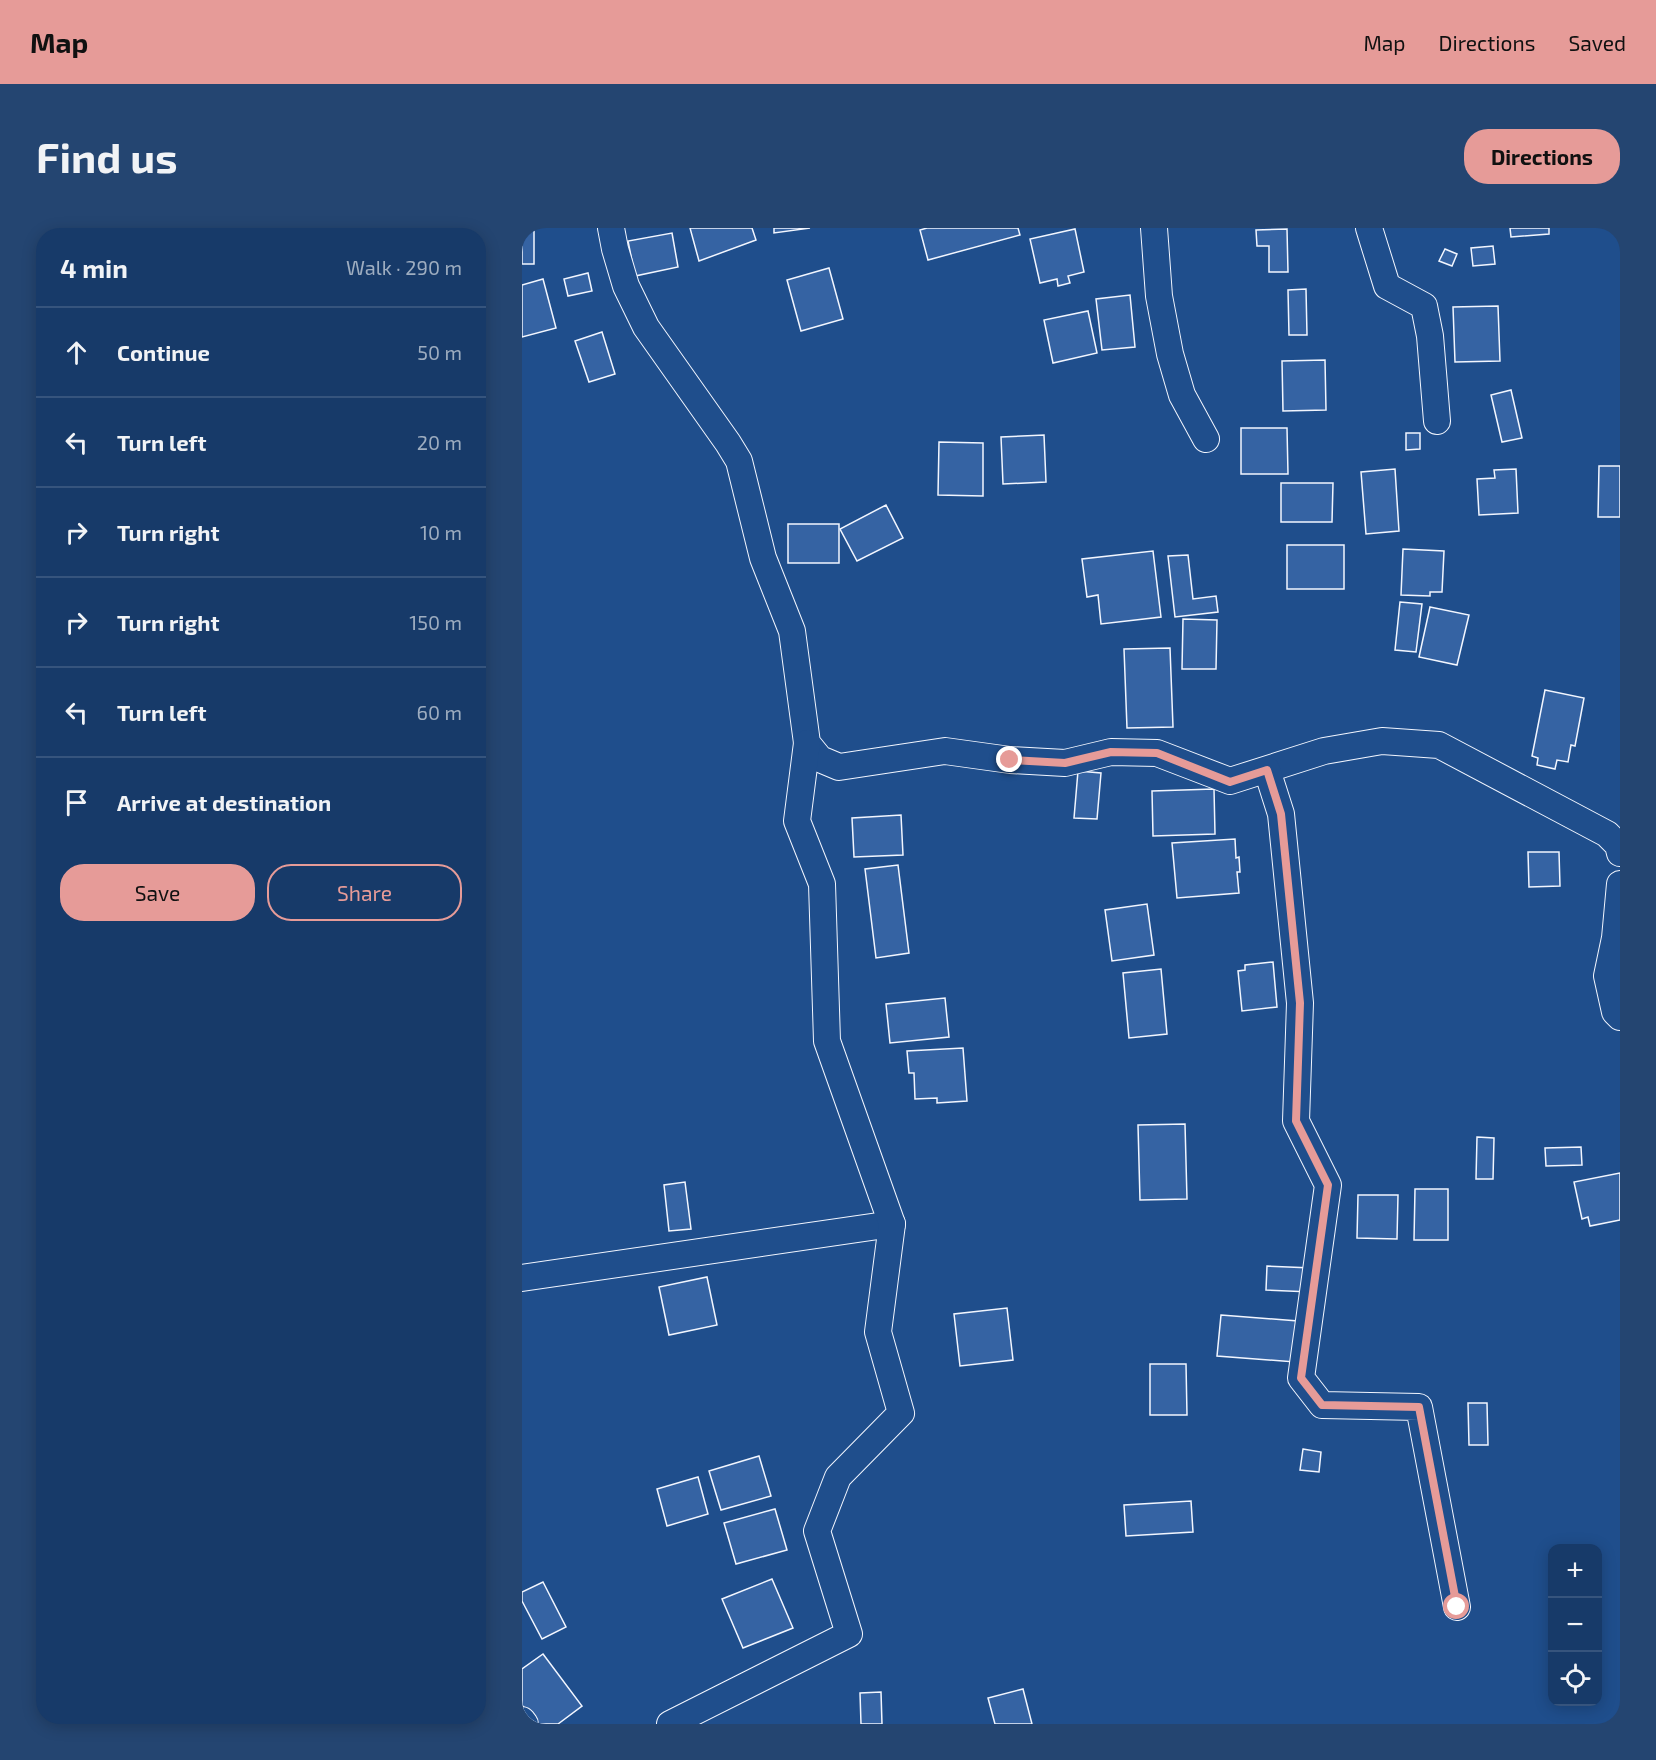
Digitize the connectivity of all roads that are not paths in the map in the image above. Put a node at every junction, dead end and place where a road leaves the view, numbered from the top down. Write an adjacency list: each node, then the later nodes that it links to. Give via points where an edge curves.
1 (612, 228): 6 (street, via 626,286 646,327 739,461 763,558 792,631)
2 (1154, 228): 5 (street, via 1159,296 1170,354 1182,394)
3 (1369, 228): 4 (street, via 1387,286 1424,306)
4 (1437, 421)
5 (1206, 439)
6 (807, 742): 7 (street, via 820,759 839,767 945,751 1065,763 1111,752 1157,753 1230,782); 11 (street, via 797,821 822,884 827,1041)
7 (1267, 770): 8 (street, via 1324,751 1382,741 1438,745 1608,834); 13 (street, via 1281,814 1300,1003 1296,1121 1328,1185 1301,1378 1322,1405 1419,1407)
8 (1620, 853)
9 (1620, 884): 10 (street, via 1608,976 1615,1012)
10 (1620, 1017)
11 (892, 1224): 12 (street); 16 (street, via 878,1332 901,1413 838,1477 817,1530 849,1634)
12 (522, 1278)
13 (1457, 1607)
14 (522, 1720): 15 (street)
15 (525, 1724)
16 (670, 1724)

